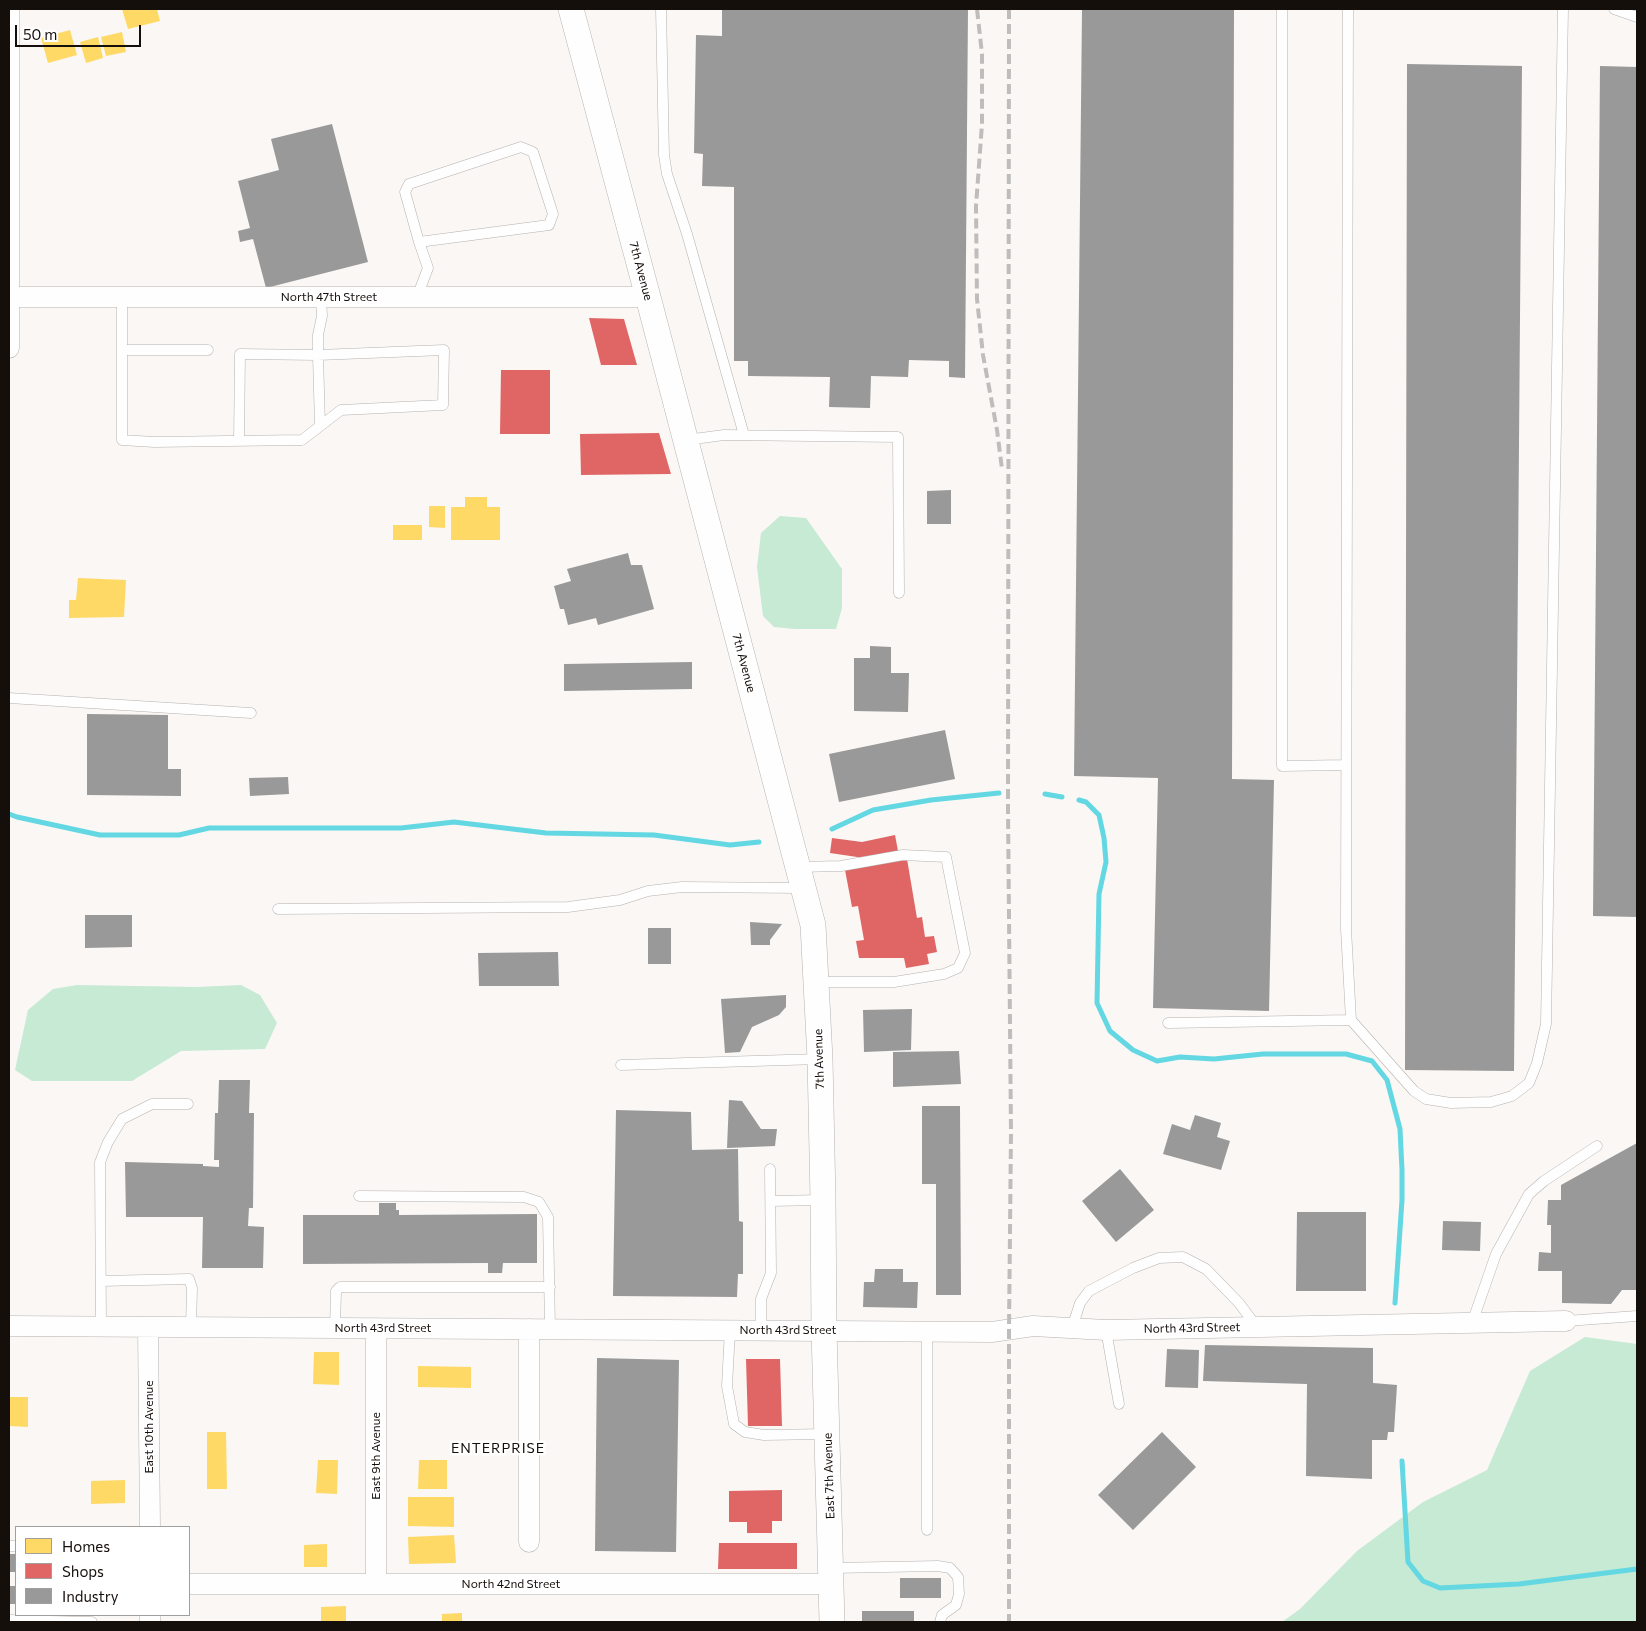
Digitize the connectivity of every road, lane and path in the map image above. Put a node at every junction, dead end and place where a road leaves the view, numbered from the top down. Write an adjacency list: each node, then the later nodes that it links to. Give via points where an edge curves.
1 (9, 9): 10 (street)
2 (571, 9): 13 (street, 7th Avenue)
3 (660, 9): 20 (lane, via 664,155)
4 (1282, 9): 26 (lane, via 1282,766)
5 (1348, 9): 26 (lane)
6 (1562, 9): 30 (lane, via 1546,1024 1529,1083 1512,1096 1491,1102 1451,1104 1426,1099 1414,1091)
7 (1614, 9): 8 (lane)
8 (1637, 17)
9 (418, 242): 9 (lane, via 405,192 409,184 520,147 534,152 553,214 549,225); 12 (lane, via 428,268)
10 (9, 297): 11 (street, North 47th Street); 15 (street)
11 (122, 297): 14 (street, North 47th Street); 16 (lane)
12 (416, 297): 13 (street, North 47th Street); 14 (street, North 47th Street)
13 (648, 297): 22 (street, 7th Avenue)
14 (321, 298): 18 (lane)
15 (9, 348)
16 (122, 350): 17 (lane); 21 (lane, via 122,440)
17 (208, 350)
18 (318, 355): 19 (lane); 19 (lane, via 444,350 443,405 341,410); 21 (lane, via 240,354)
19 (320, 426): 21 (lane, via 302,440)
20 (744, 435): 22 (lane, via 724,434); 23 (lane, via 898,437)
21 (240, 440)
22 (686, 440): 27 (street, 7th Avenue)
23 (899, 593)
24 (9, 698): 25 (lane)
25 (251, 713)
26 (1346, 765): 30 (lane, via 1346,929)
27 (801, 878): 28 (lane, via 648,891 620,900 568,907); 29 (street, 7th Avenue, via 813,925); 29 (lane, via 841,866 903,855 946,857 965,953 958,968 944,974 894,982)
28 (278, 909)
29 (816, 982): 32 (street, 7th Avenue)
30 (1352, 1020): 31 (lane)
31 (1168, 1023)
32 (820, 1059): 33 (lane); 38 (street, 7th Avenue)
33 (621, 1065)
34 (188, 1104): 40 (lane, via 152,1104 122,1119 108,1142 100,1162)
35 (1597, 1146): 44 (lane, via 1529,1194 1496,1254)
36 (770, 1169): 39 (lane)
37 (359, 1196): 41 (lane, via 524,1197 539,1202 548,1217)
38 (824, 1200): 39 (lane); 57 (street, 7th Avenue)
39 (771, 1201): 56 (lane, via 771,1273 760,1299)
40 (101, 1281): 46 (lane); 49 (lane, via 189,1279)
41 (550, 1287): 50 (lane, via 340,1287 336,1291); 54 (lane)
42 (1637, 1316): 43 (lane)
43 (1566, 1320): 44 (street, North 43rd Street)
44 (1472, 1323): 48 (street, North 43rd Street)
45 (9, 1326): 46 (street, North 43rd Street)
46 (101, 1327): 47 (street, North 43rd Street)
47 (148, 1327): 49 (street, North 43rd Street); 62 (street, East 10th Avenue)
48 (1257, 1327): 52 (lane, via 1206,1269 1183,1257 1159,1258 1089,1291 1080,1303); 58 (street, North 43rd Street)
49 (192, 1328): 50 (street, North 43rd Street)
50 (335, 1328): 51 (street, North 43rd Street)
51 (376, 1328): 53 (street, North 43rd Street); 67 (street, East 9th Avenue)
52 (1072, 1328): 58 (street, North 43rd Street); 59 (street, North 43rd Street, via 1032,1326 992,1332)
53 (529, 1329): 54 (street, North 43rd Street); 64 (street)
54 (550, 1329): 55 (street, North 43rd Street)
55 (730, 1330): 56 (street, North 43rd Street); 61 (lane, via 727,1386 734,1424 745,1432 764,1435)
56 (761, 1330): 57 (street, North 43rd Street)
57 (824, 1330): 59 (street, North 43rd Street); 61 (street, East 7th Avenue)
58 (1106, 1330): 60 (lane)
59 (927, 1331): 63 (lane)
60 (1119, 1404)
61 (827, 1434): 65 (street, East 7th Avenue)
62 (150, 1526)
63 (927, 1530)
64 (529, 1542)
65 (832, 1576): 67 (street, North 42nd Street); 70 (street, East 7th Avenue); 71 (lane, via 938,1566 950,1568 958,1577 959,1594 956,1605 942,1616)
66 (190, 1584): 67 (street, North 42nd Street)
67 (376, 1584)
68 (9, 1620): 69 (lane)
69 (92, 1622)
70 (832, 1622)
71 (940, 1622)

